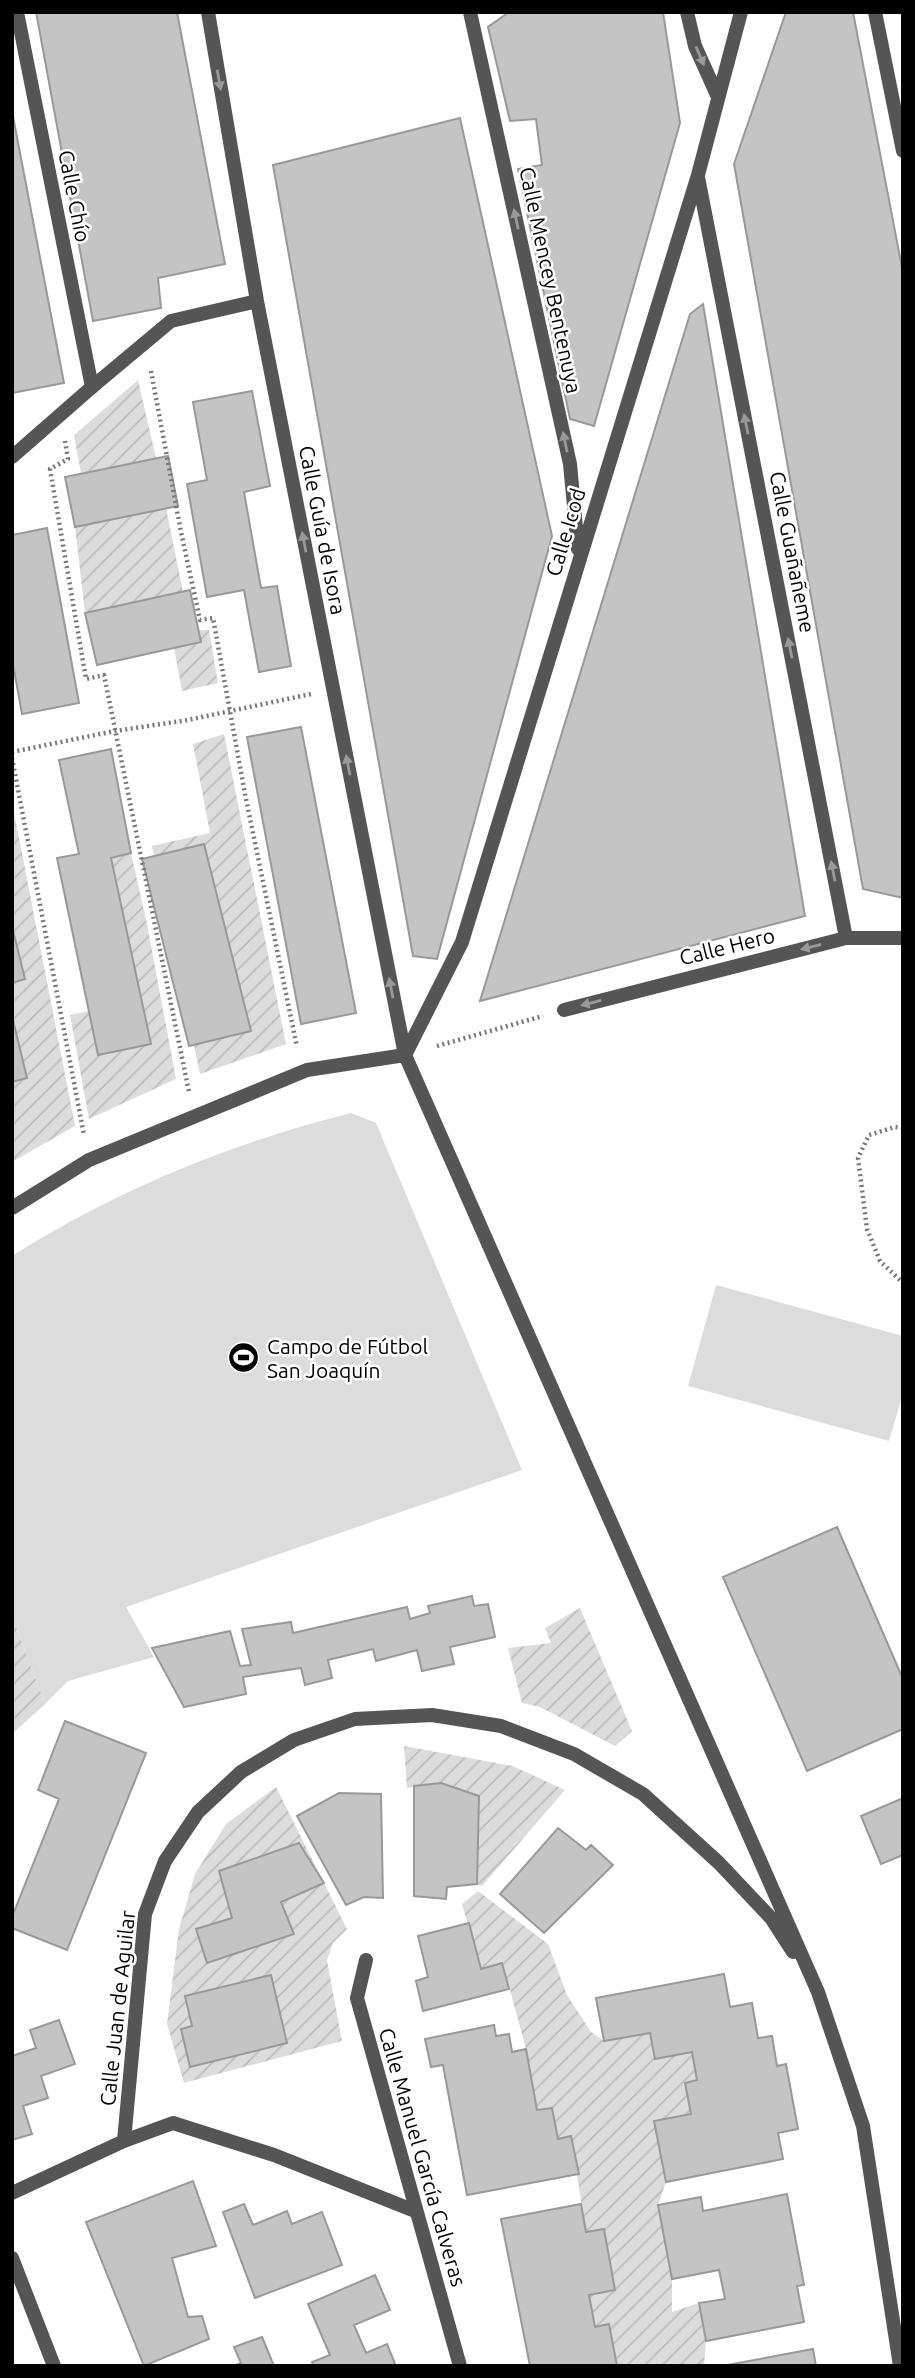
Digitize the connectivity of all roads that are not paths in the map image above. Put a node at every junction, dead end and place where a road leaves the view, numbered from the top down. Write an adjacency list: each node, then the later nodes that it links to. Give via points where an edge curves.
1 (18, 12): 11 (street, Calle Chío)
2 (208, 12): 10 (street, Calle Guía de Isora, one-way to 10)
3 (470, 12): 13 (street, Calle Mencey Bentenuya, one-way to 3, via 570,464)
4 (687, 12): 7 (street, one-way to 7, via 695,46)
5 (741, 12): 7 (street, Calle Icod)
6 (876, 12): 8 (street)
7 (718, 97): 9 (street, Calle Icod)
8 (903, 151)
9 (698, 174): 13 (street, Calle Icod); 15 (street, Calle Guañañeme, one-way to 9)
10 (257, 301): 11 (street, via 171,321); 17 (street, Calle Guía de Isora, one-way to 10)
11 (92, 387): 12 (street)
12 (12, 457)
13 (579, 558): 17 (street, Calle Icod, via 463,942)
14 (903, 937): 15 (street, Calle Hero)
15 (846, 938): 16 (street, Calle Hero, one-way to 16)
16 (564, 1010)
17 (405, 1055): 18 (street, via 302,1072 89,1160); 20 (street, Calle Guía de Isora)
18 (12, 1208)
19 (366, 1960): 23 (street, Calle Manuel García Calveras, via 357,1998)
20 (818, 1992): 21 (street, Calle Juan de Aguilar, via 771,1918 719,1863 643,1794 586,1760 501,1726 432,1715 355,1719 294,1740 241,1772 198,1812 164,1861 145,1914); 27 (street, via 863,2126)
21 (124, 2141): 22 (street); 23 (street, via 173,2123 274,2155)
22 (12, 2193)
23 (415, 2211): 26 (street, Calle Manuel García Calveras)
24 (12, 2258): 25 (street)
25 (54, 2366)
26 (460, 2366)
27 (900, 2366)

